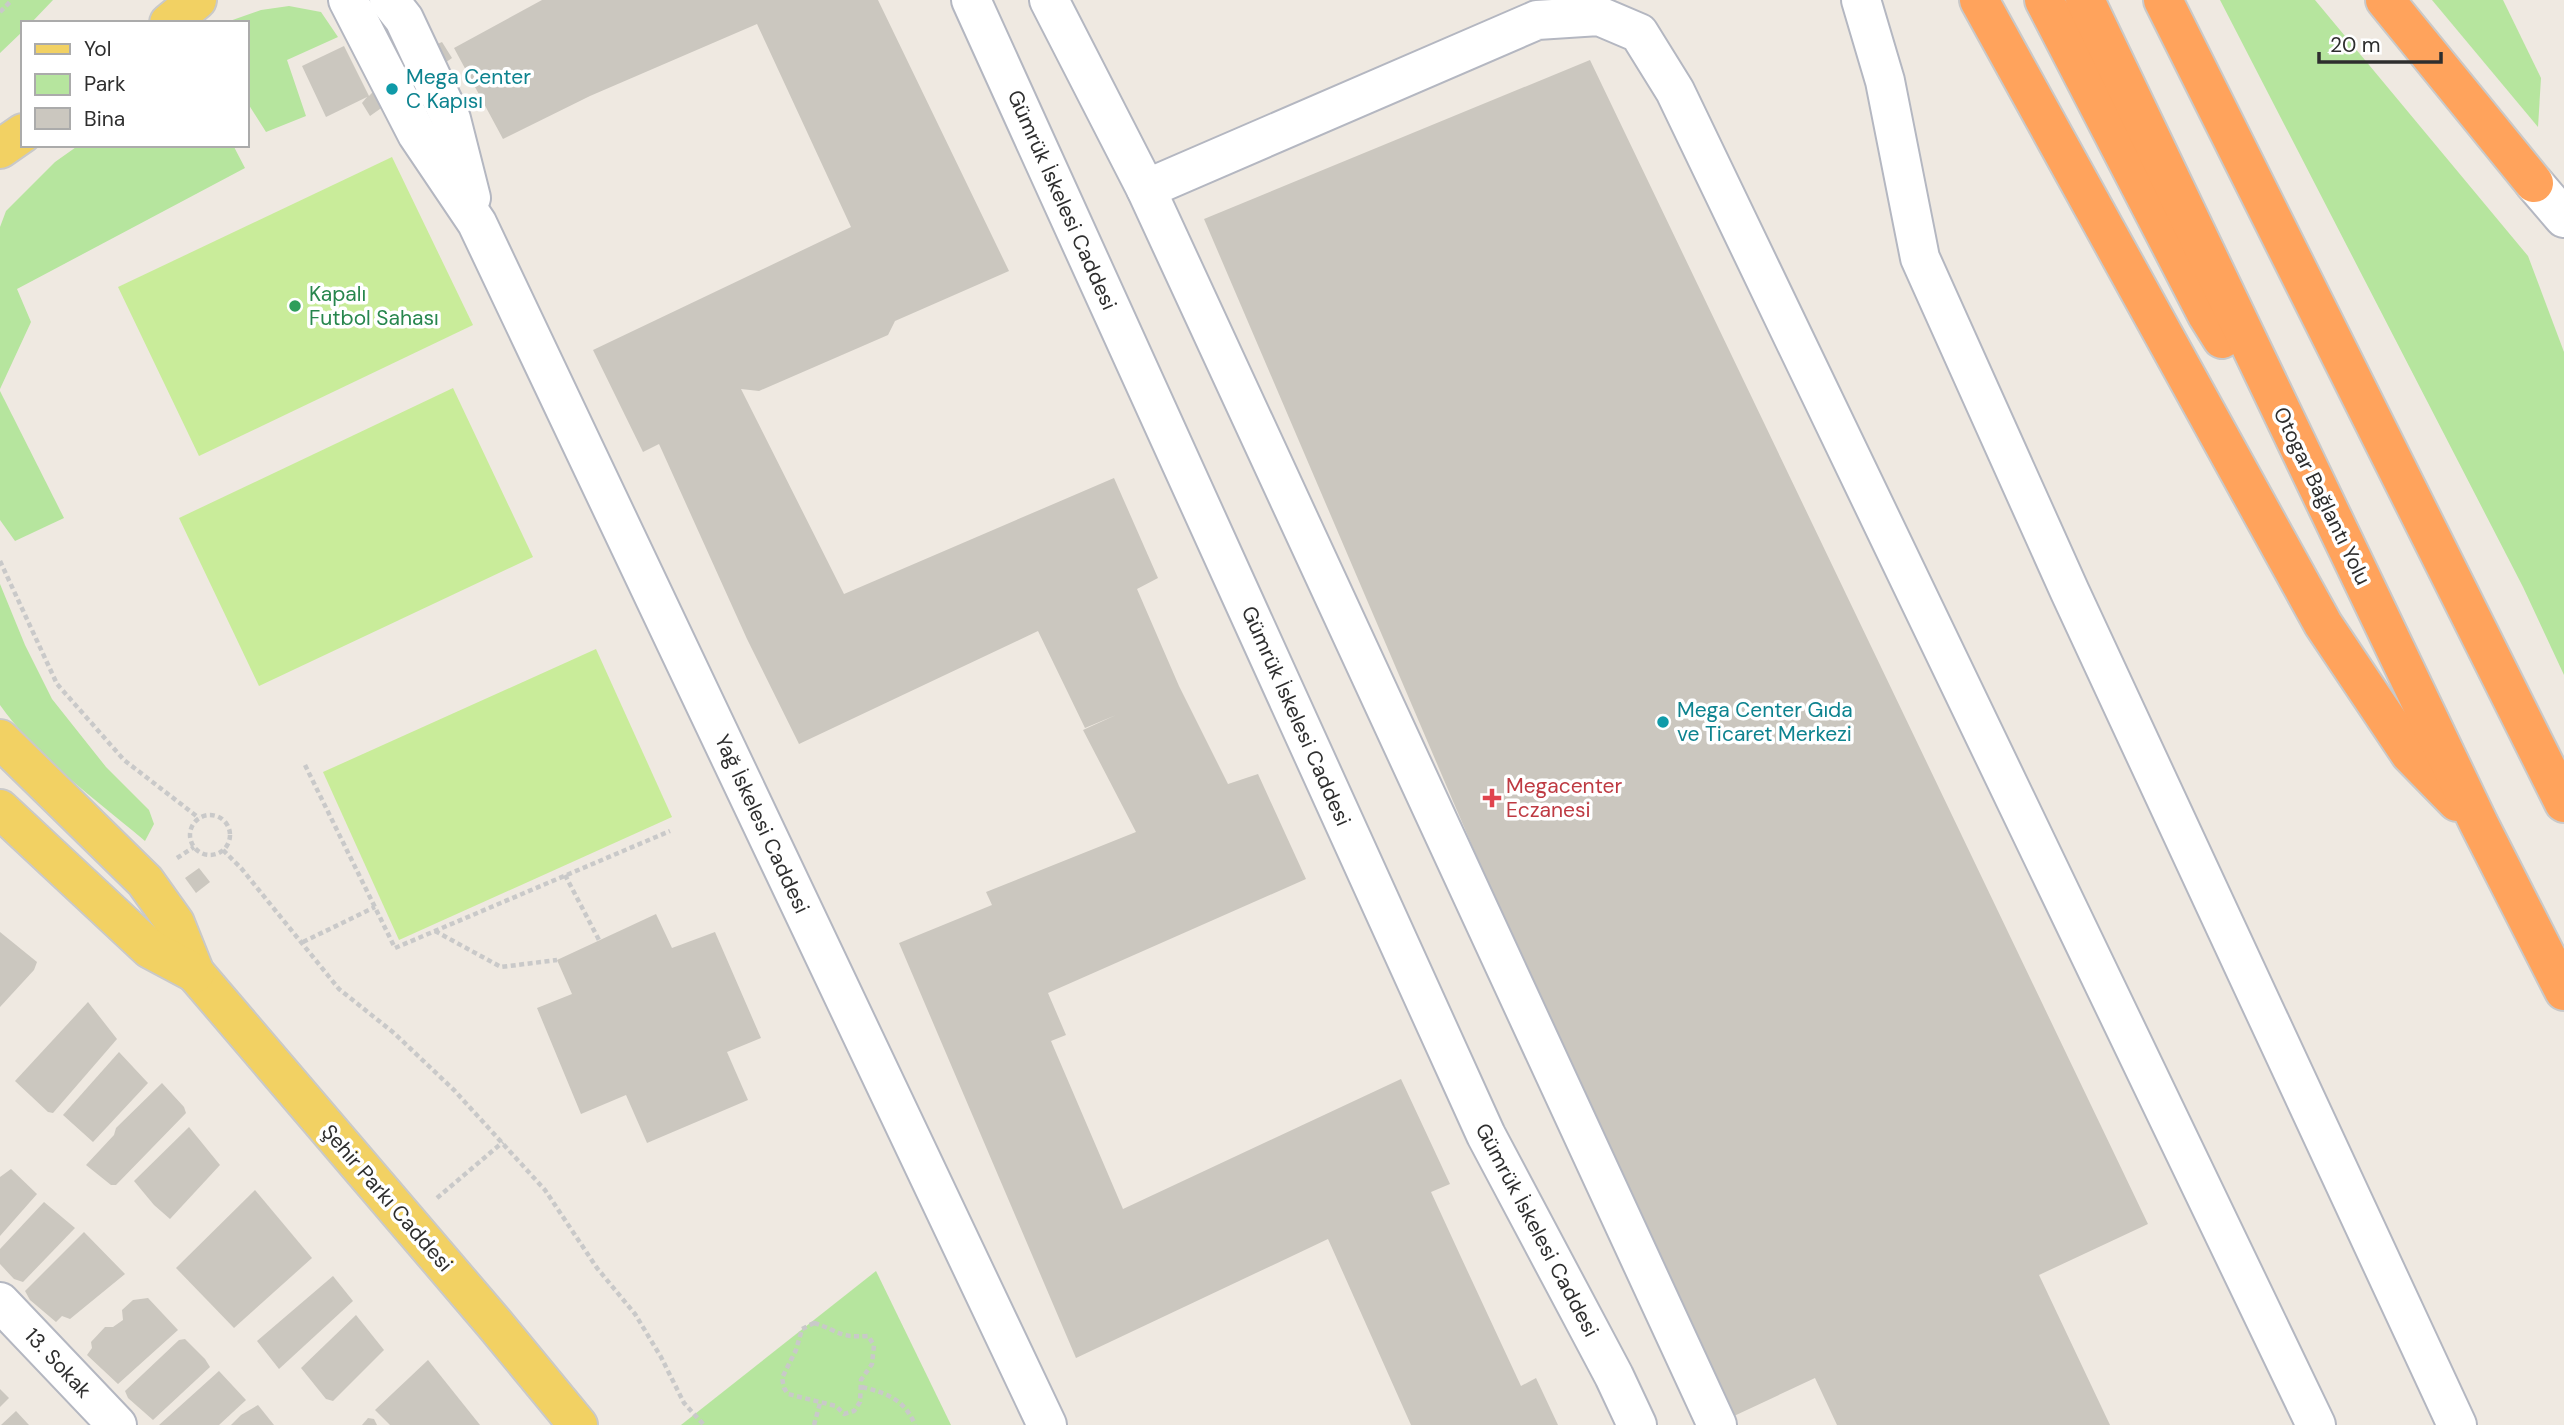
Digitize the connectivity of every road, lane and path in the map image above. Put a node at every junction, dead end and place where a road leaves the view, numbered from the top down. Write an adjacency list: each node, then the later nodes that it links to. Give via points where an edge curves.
1 (12, 0): 13 (path)
2 (197, 0): 14 (main road)
3 (348, 0): 20 (street, via 417,134)
4 (389, 0): 20 (street, via 404,19 451,119)
5 (971, 0): 50 (street, Gümrük İskelesi Caddesi, via 1486,1135)
6 (1049, 0): 18 (street)
7 (1861, 0): 53 (street, via 1885,80 1920,258)
8 (1979, 0): 28 (highway, via 2323,624 2410,754)
9 (2044, 0): 21 (highway, via 2207,315 2244,372)
10 (2085, 0): 21 (highway, Otogar Bağlantı Yolu)
11 (2163, 0): 25 (highway)
12 (2385, 0): 17 (highway)
13 (0, 12)
14 (171, 21)
15 (21, 134): 16 (main road)
16 (0, 149)
17 (2534, 183): 19 (street)
18 (1146, 189): 51 (street); 52 (street, via 1537,20 1599,16 1639,33 1675,91)
19 (2564, 218)
20 (477, 223): 49 (street, Yağ İskelesi Caddesi)
21 (2288, 424): 28 (highway, Otogar Bağlantı Yolu)
22 (0, 561): 27 (path, via 57,684 124,760)
23 (0, 738): 37 (main road, Şehir Parkı Caddesi, via 145,881 175,923)
24 (305, 765): 32 (path)
25 (2564, 803)
26 (0, 809): 37 (main road, Şehir Parkı Caddesi, via 150,949)
27 (199, 818): 30 (path, via 212,814 229,825 230,839); 30 (path, via 191,828 194,847 211,855)
28 (2479, 824): 38 (highway, Otogar Bağlantı Yolu)
29 (670, 831): 31 (path)
30 (223, 850): 35 (path)
31 (565, 875): 33 (path); 34 (path)
32 (375, 907): 33 (path, via 395,948); 35 (path)
33 (435, 931): 36 (path, via 501,967)
34 (599, 940)
35 (303, 942): 39 (path, via 339,989 394,1033)
36 (556, 960)
37 (195, 974): 40 (main road, Şehir Parkı Caddesi)
38 (2564, 990)
39 (503, 1142): 40 (path); 46 (path, via 545,1190 597,1268 635,1314 684,1403)
40 (407, 1222): 44 (main road, Şehir Parkı Caddesi)
41 (0, 1301): 45 (street, 13. Sokak)
42 (862, 1387): 43 (path, via 854,1411 844,1414 836,1406); 43 (path, via 861,1380 872,1364 874,1345 868,1336 839,1335 814,1323 802,1329 782,1378 788,1394); 48 (path, via 896,1398)
43 (820, 1403): 47 (path)
44 (575, 1424)
45 (117, 1425)
46 (704, 1425)
47 (814, 1425)
48 (915, 1425)
49 (1046, 1425)
50 (1637, 1425)
51 (1717, 1425)
52 (2316, 1425)
53 (2457, 1425)

